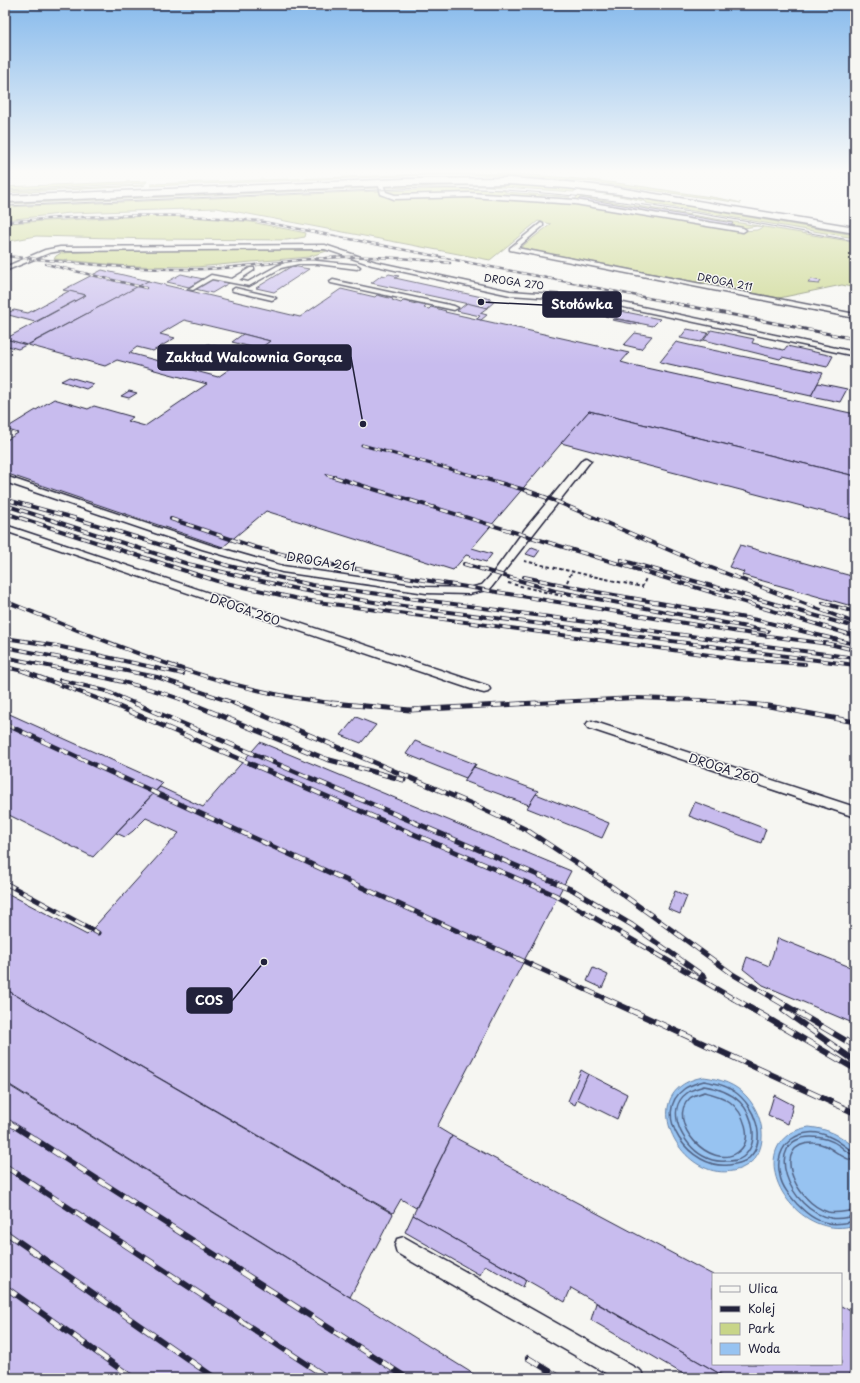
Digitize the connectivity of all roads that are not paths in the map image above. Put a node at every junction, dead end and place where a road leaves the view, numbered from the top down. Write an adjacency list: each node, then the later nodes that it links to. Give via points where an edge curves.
1 (529, 236): 13 (lane, DROGA 211, via 512,249)
2 (357, 267): 7 (lane, via 294,264 280,267 249,284)
3 (5, 269): 14 (lane, DROGA 270, via 47,251 60,249 325,247 374,264 510,293 595,299)
4 (252, 269): 7 (lane)
5 (222, 271): 6 (lane)
6 (211, 277): 7 (lane); 10 (lane)
7 (233, 281)
8 (333, 282): 12 (lane)
9 (226, 288): 11 (lane)
10 (190, 289)
11 (272, 298)
12 (454, 308)
13 (855, 316)
14 (855, 354)
15 (586, 460): 16 (lane, DROGA 261, via 494,579 486,586 469,591 426,590 282,569 206,548)
16 (5, 478)
17 (5, 528): 18 (lane, DROGA 260)
18 (484, 689)
19 (592, 724): 20 (lane, DROGA 260)
20 (855, 812)
21 (404, 1246): 22 (lane)
22 (634, 1378)

